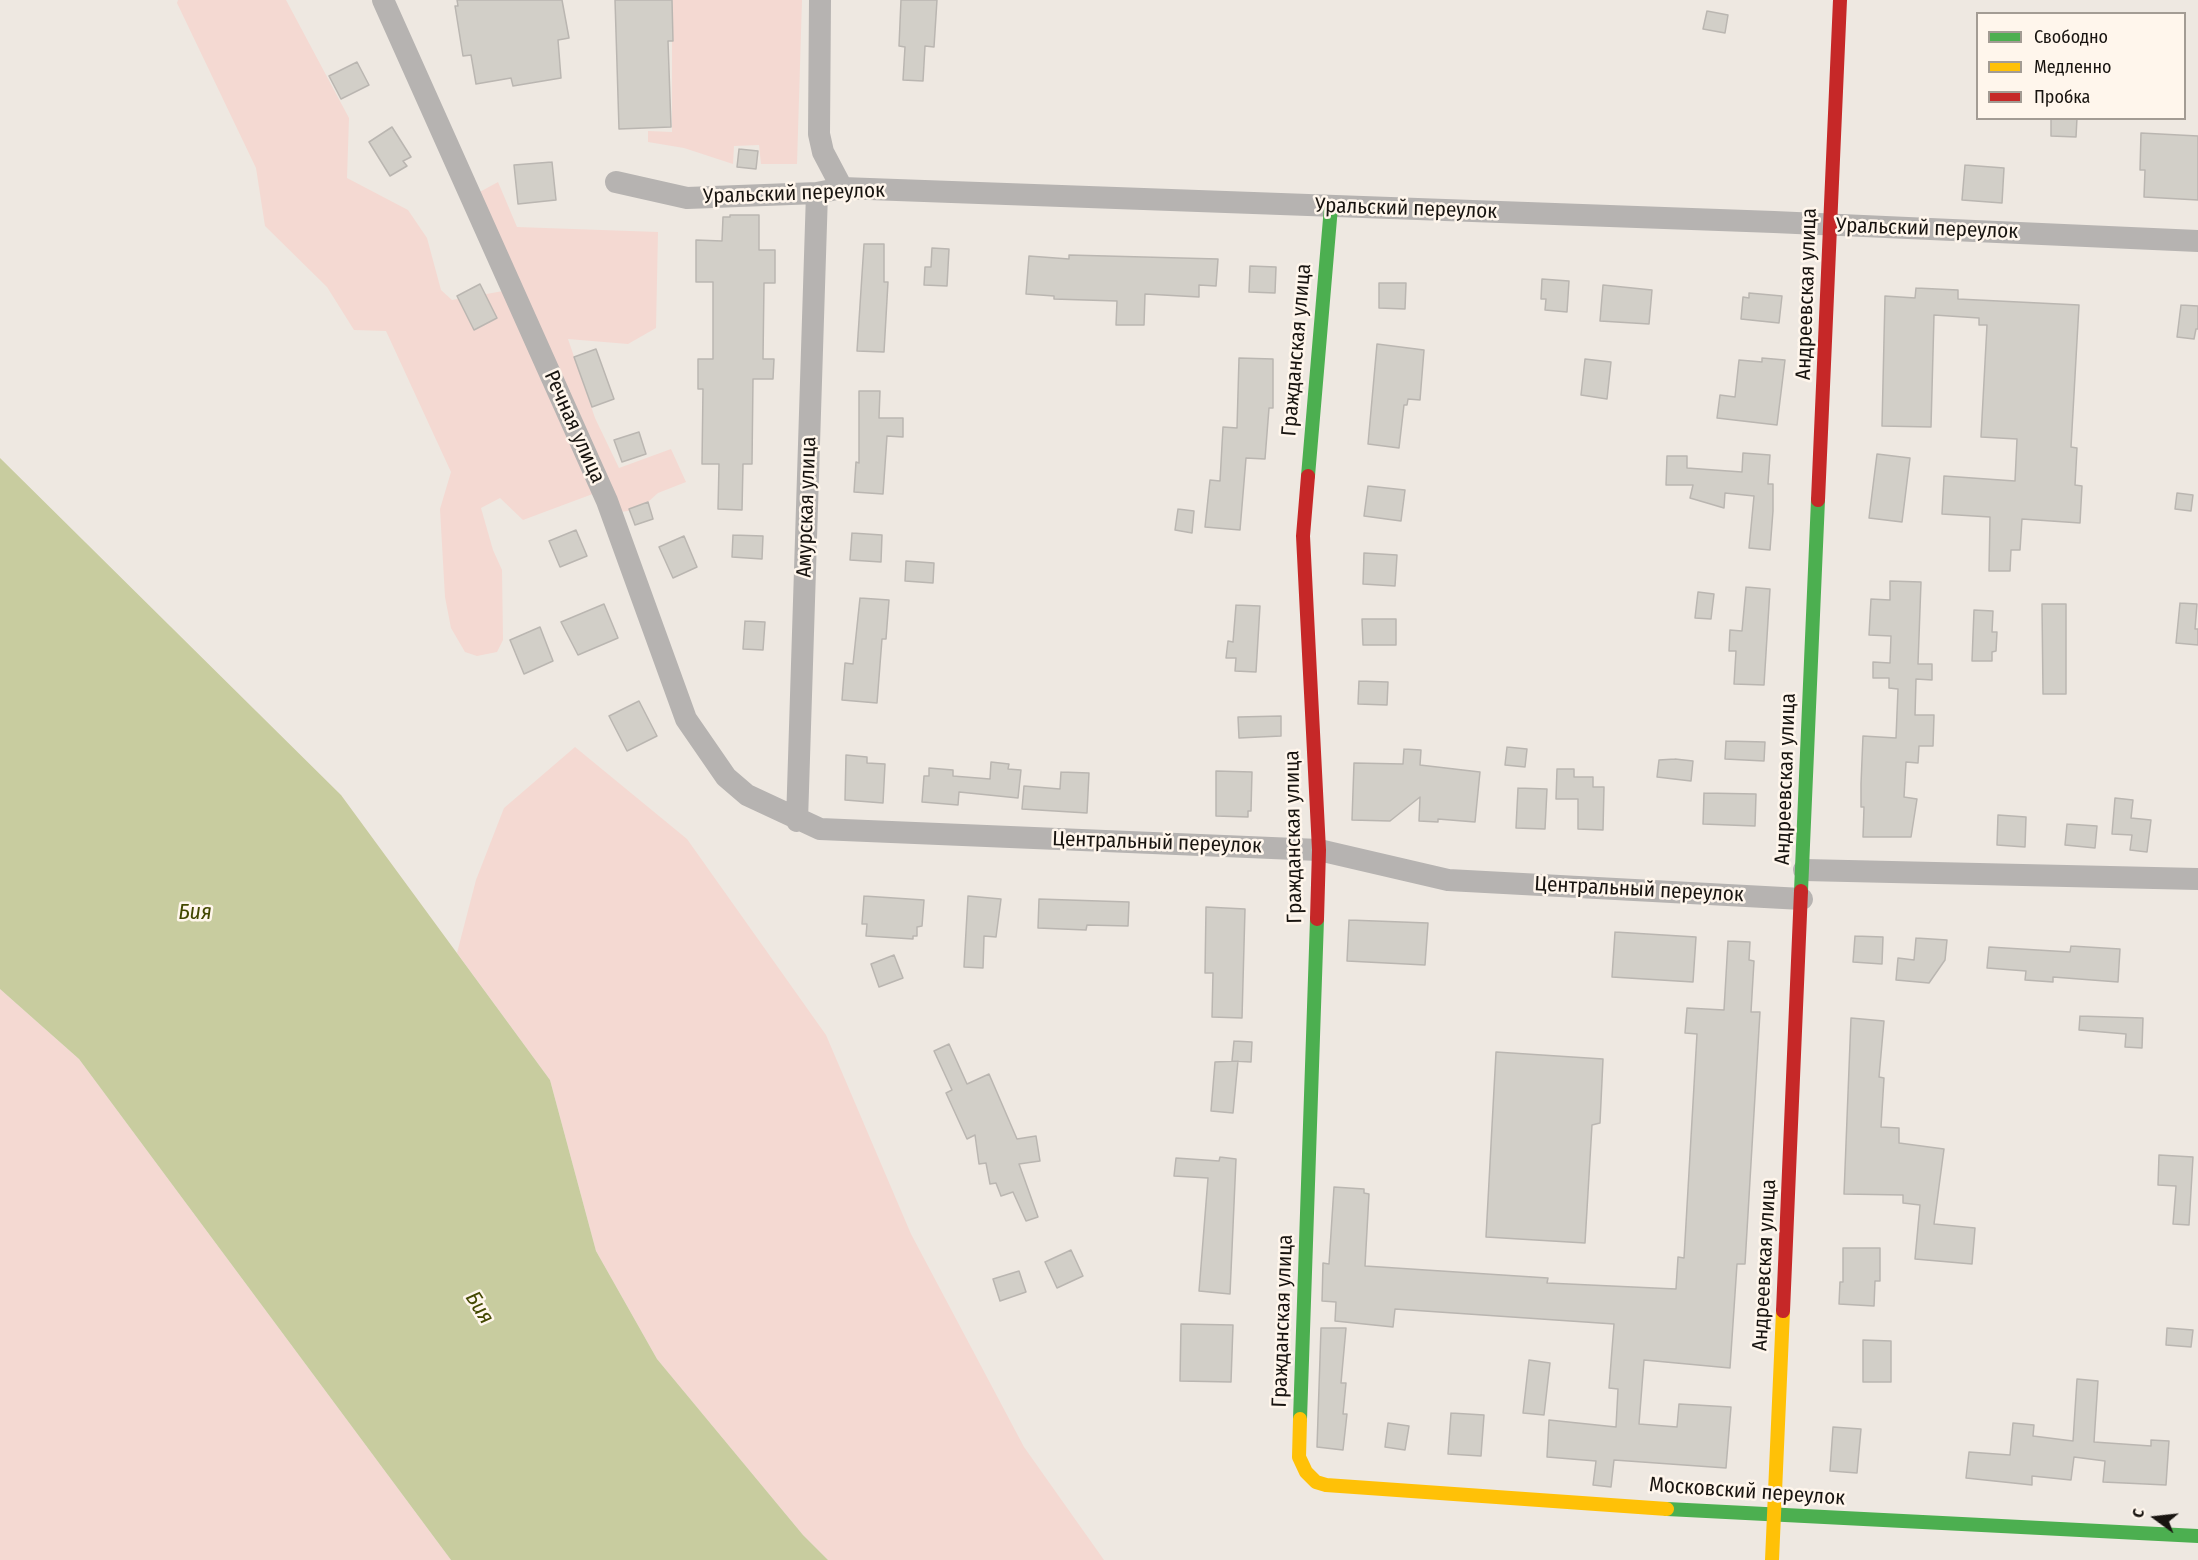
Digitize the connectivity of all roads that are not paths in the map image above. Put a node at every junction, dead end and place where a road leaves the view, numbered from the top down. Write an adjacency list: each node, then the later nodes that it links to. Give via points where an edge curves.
1 (383, 0): 10 (street, Речная улица, via 607,501 686,719 726,777 747,795)
2 (819, 0): 5 (street, via 819,134 823,152)
3 (1840, 0): 8 (street, Андреевская улица)
4 (616, 182): 6 (street, Уральский переулок, via 687,198)
5 (842, 188): 6 (street, Уральский переулок); 7 (street, Уральский переулок)
6 (818, 193): 10 (street, Амурская улица)
7 (1330, 207): 8 (street, Уральский переулок); 11 (street, Гражданская улица, via 1303,536)
8 (1831, 225): 9 (street, Уральский переулок); 12 (street, Андреевская улица)
9 (2198, 241)
10 (797, 821): 11 (street, Центральный переулок, via 820,829)
11 (1319, 850): 14 (street, Центральный переулок, via 1448,880); 15 (street, Гражданская улица)
12 (1803, 870): 13 (street); 14 (street, Андреевская улица)
13 (2198, 879)
14 (1802, 899): 16 (street, Андреевская улица)
15 (1302, 1467): 16 (street, Московский переулок, via 1309,1477 1326,1485)
16 (1774, 1516): 17 (street, Московский переулок); 18 (street, Андреевская улица)
17 (2198, 1536)
18 (1772, 1560)

